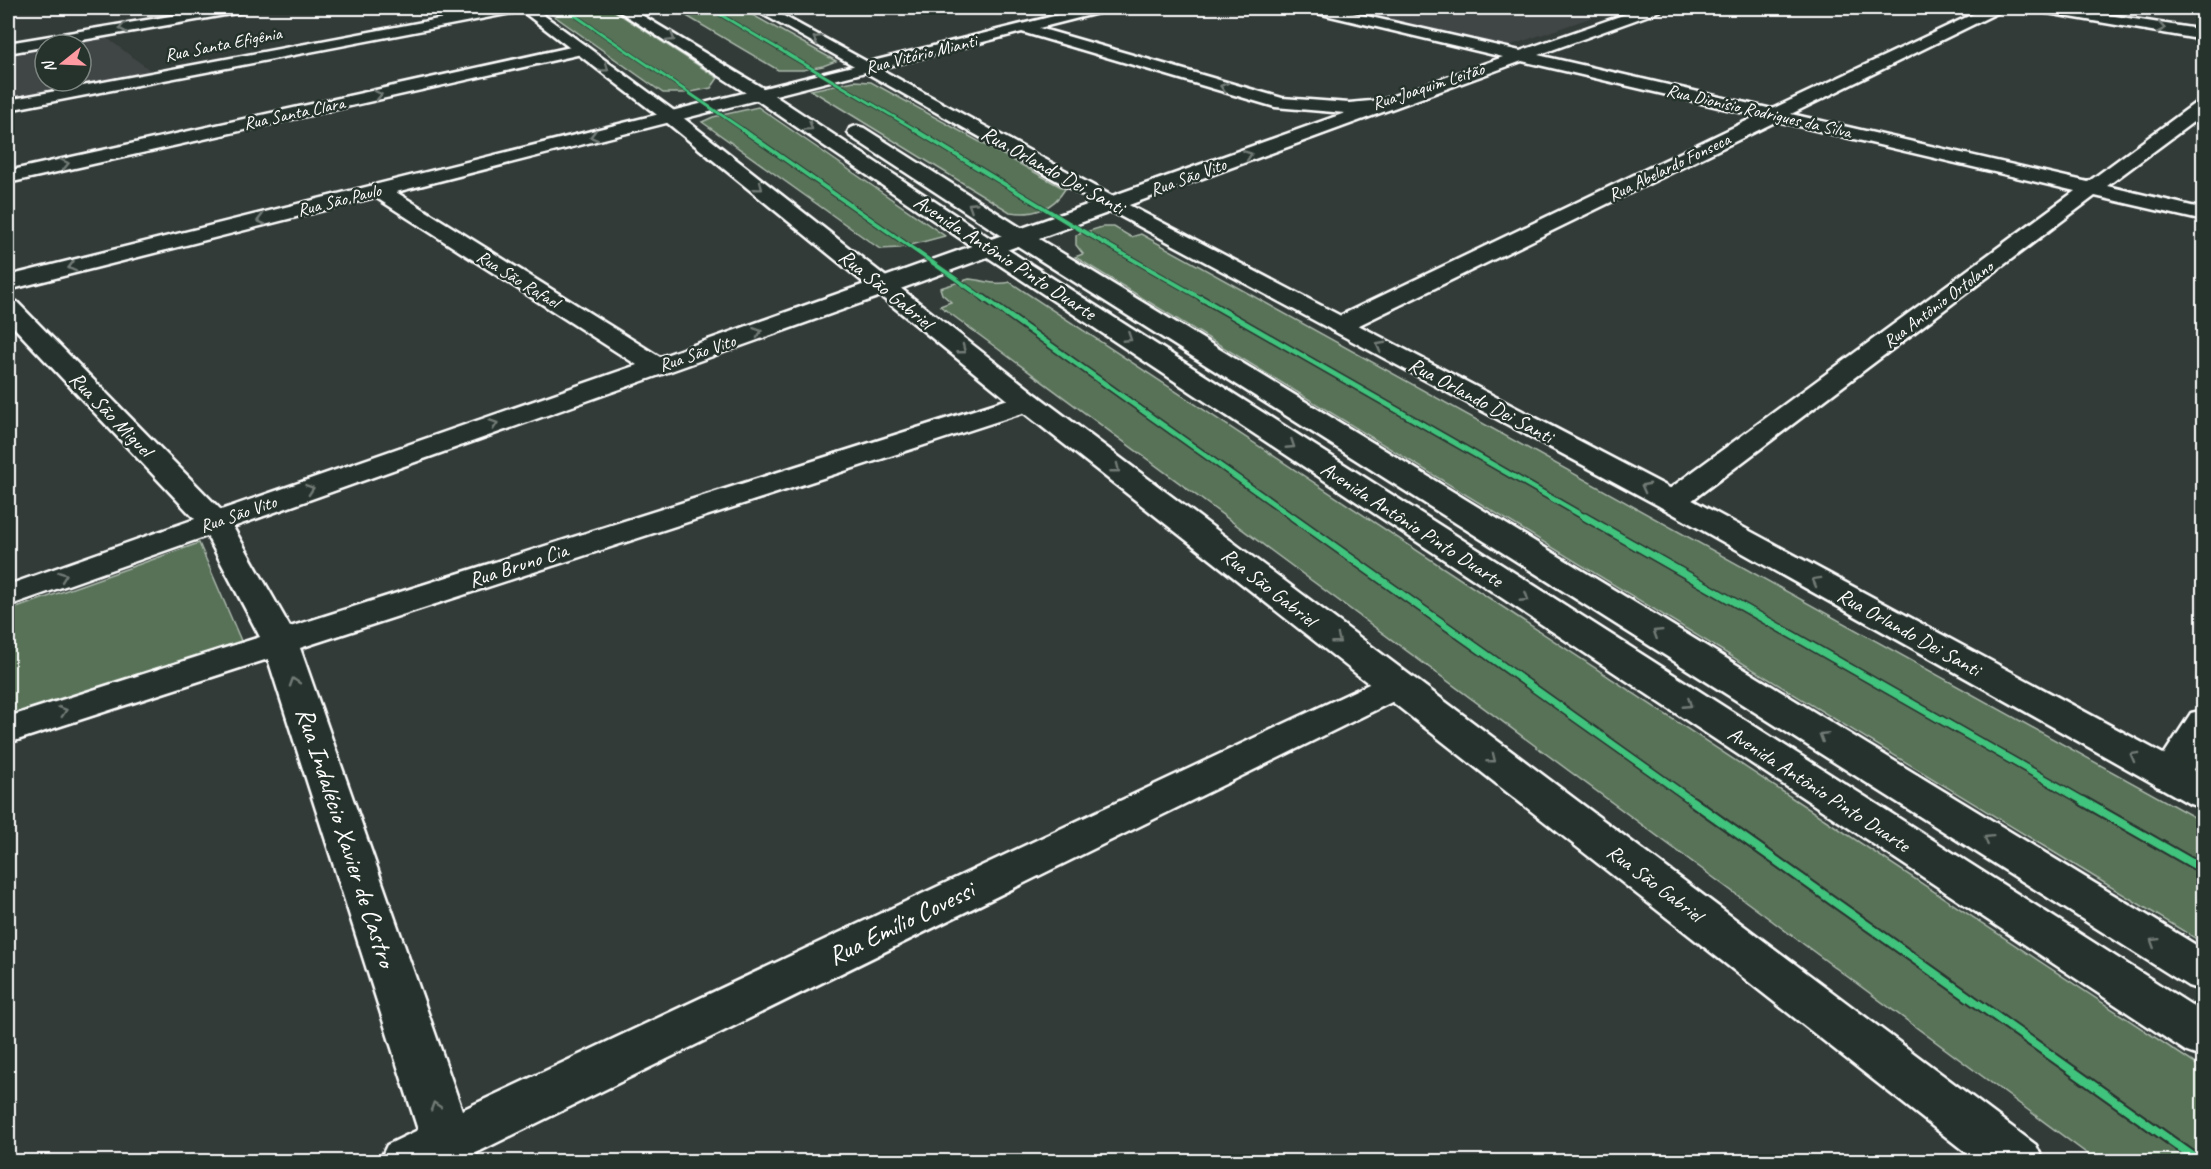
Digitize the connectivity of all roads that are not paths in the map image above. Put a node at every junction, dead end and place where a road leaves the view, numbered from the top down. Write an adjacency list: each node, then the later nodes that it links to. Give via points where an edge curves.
1 (242, 8): 14 (street, one-way to 14)
2 (517, 8): 23 (street, Rua Santa Efigênia)
3 (525, 8): 15 (street, Rua São Gabriel)
4 (621, 8): 20 (street, Avenida Antônio Pinto Duarte, one-way to 20)
5 (792, 8): 11 (street)
6 (1101, 8): 12 (street, Rua Vitório Mianti)
7 (1314, 8): 16 (street, Rua Dionísio Rodrigues da Silva)
8 (1655, 8): 16 (street, Rua Joaquim Leitão)
9 (1996, 8): 26 (street, Rua Abelardo Fonseca)
10 (2041, 8): 13 (street, one-way to 13)
11 (764, 10): 17 (street, Rua Orlando Dei Santi, one-way to 11)
12 (1023, 28): 17 (street, Rua Vitório Mianti); 22 (street, Rua Joaquim Leitão, one-way to 12)
13 (2204, 35)
14 (8, 48)
15 (580, 50): 27 (street, Rua São Gabriel, one-way to 27); 30 (street, Rua Santa Clara, one-way to 15)
16 (1521, 55): 24 (street, Rua Joaquim Leitão); 26 (street, Rua Dionísio Rodrigues da Silva)
17 (868, 67): 19 (street, Rua Vitório Mianti); 33 (street, Rua Orlando Dei Santi)
18 (767, 75): 19 (street)
19 (787, 87): 20 (street, Rua Vitório Mianti); 21 (street)
20 (760, 94): 27 (street, Rua Vitório Mianti); 35 (street, Avenida Antônio Pinto Duarte, one-way to 35)
21 (807, 100)
22 (1281, 103): 24 (street, Rua Joaquim Leitão, via 1350,108); 29 (street, via 1309,122)
23 (8, 105)
24 (1384, 105): 29 (street, Rua São Vito)
25 (2204, 105): 31 (street, Rua Antônio Ortolano)
26 (1776, 116): 31 (street, Rua Dionísio Rodrigues da Silva); 39 (street, Rua Abelardo Fonseca)
27 (671, 117): 32 (street, Rua São Paulo, one-way to 32); 37 (street, Rua São Gabriel, one-way to 37)
28 (846, 125): 35 (street, Avenida Antônio Pinto Duarte, one-way to 28)
29 (1309, 132): 33 (street, Rua São Vito, one-way to 29)
30 (8, 177)
31 (2093, 189): 34 (street, Rua Dionísio Rodrigues da Silva); 42 (street, Rua Antônio Ortolano)
32 (379, 190): 36 (street, Rua São Paulo, one-way to 36); 40 (street, Rua São Rafael)
33 (1114, 205): 35 (street, Rua São Vito); 39 (street, Rua Orlando Dei Santi)
34 (2204, 215)
35 (1006, 243): 37 (street, Rua São Vito); 51 (street, Avenida Antônio Pinto Duarte, one-way to 35); 52 (street, Avenida Antônio Pinto Duarte, one-way to 52)
36 (8, 283)
37 (884, 287): 40 (street, Rua São Vito, one-way to 37); 41 (street, Rua São Gabriel, one-way to 41)
38 (8, 307): 43 (street, Rua São Miguel)
39 (1340, 325): 42 (street, Rua Orlando Dei Santi, one-way to 39)
40 (657, 368): 43 (street, Rua São Vito, one-way to 40)
41 (1028, 402): 45 (street, Rua Bruno Cia); 46 (street, Rua São Gabriel, one-way to 46)
42 (1672, 501): 49 (street, Rua Orlando Dei Santi, one-way to 42)
43 (215, 522): 44 (street, Rua São Vito, one-way to 43); 45 (street, Rua Indalécio Xavier de Castro)
44 (8, 596)
45 (280, 641): 48 (street, Rua Bruno Cia, one-way to 45); 53 (street, Rua Indalécio Xavier de Castro, one-way to 45)
46 (1397, 685): 53 (street, Rua Emílio Covessi); 55 (street, Rua São Gabriel, one-way to 55)
47 (2204, 722): 49 (street)
48 (8, 730)
49 (2170, 776): 50 (street, Rua Orlando Dei Santi)
50 (2204, 794)
51 (2204, 973)
52 (2204, 1038)
53 (450, 1151): 54 (street, Rua Emílio Covessi)
54 (405, 1161)
55 (2018, 1161)

